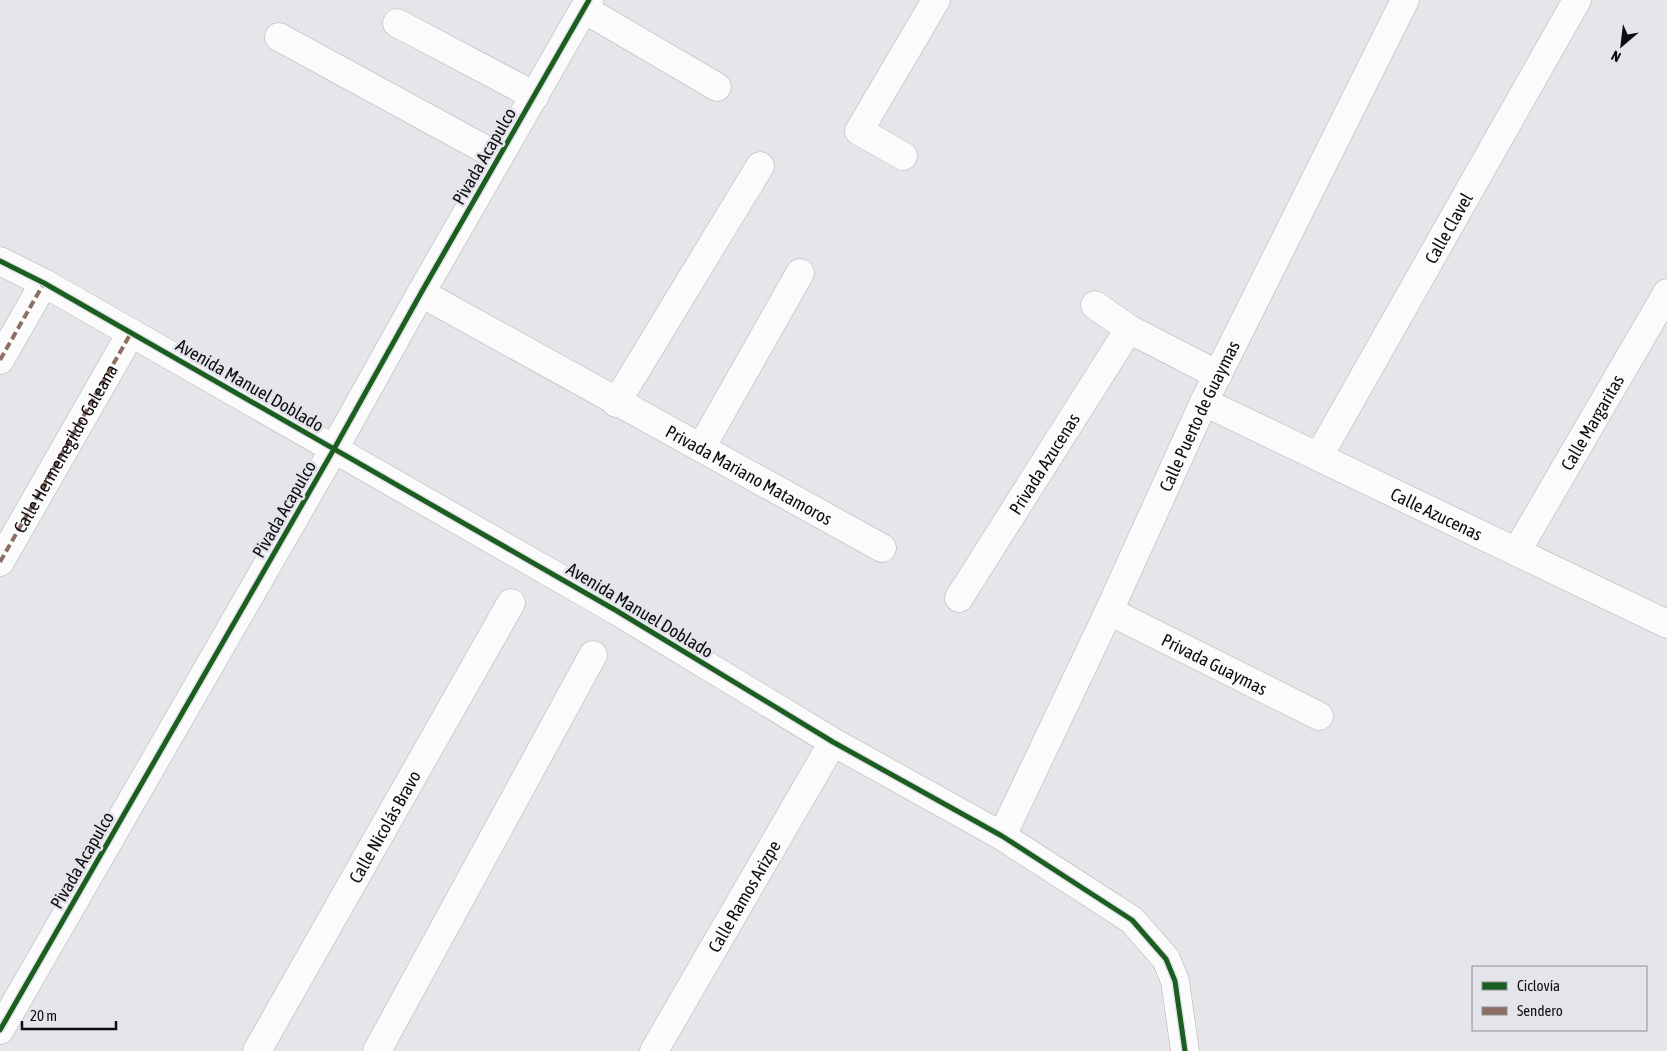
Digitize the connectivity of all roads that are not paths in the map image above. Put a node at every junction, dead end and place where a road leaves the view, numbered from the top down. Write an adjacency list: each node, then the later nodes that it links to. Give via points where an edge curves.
1 (936, 0): 9 (street, via 859,131)
2 (1406, 0): 21 (street, Calle Puerto de Guaymas)
3 (1577, 0): 26 (street, Calle Clavel)
4 (587, 5): 7 (street); 8 (street, Pivada Acapulco)
5 (397, 23): 8 (street)
6 (279, 37): 10 (street)
7 (717, 87)
8 (534, 96): 10 (street, Pivada Acapulco)
9 (903, 156)
10 (499, 157): 16 (street, Pivada Acapulco)
11 (760, 166): 22 (street)
12 (0, 261): 14 (street, Avenida Manuel Doblado)
13 (800, 273): 24 (street)
14 (44, 283): 19 (street, Avenida Manuel Doblado); 20 (street)
15 (1667, 292): 28 (street, Calle Margaritas)
16 (421, 293): 22 (street, Privada Mariano Matamoros); 25 (street, Pivada Acapulco)
17 (1095, 305): 18 (street)
18 (1129, 329): 21 (street); 30 (street, Privada Azucenas)
19 (131, 333): 25 (street, Avenida Manuel Doblado); 29 (street, Calle Hermenegildo Galeana)
20 (0, 360)
21 (1218, 375): 23 (street, Calle Puerto de Guaymas)
22 (616, 402): 24 (street, Privada Mariano Matamoros)
23 (1204, 402): 26 (street, Calle Azucenas); 32 (street, Calle Puerto de Guaymas)
24 (701, 448): 27 (street, Privada Mariano Matamoros)
25 (334, 449): 36 (street, Avenida Manuel Doblado, via 617,611); 38 (street, Pivada Acapulco)
26 (1319, 456): 28 (street, Calle Azucenas)
27 (882, 548)
28 (1516, 551): 33 (street, Calle Azucenas)
29 (0, 562)
30 (959, 598)
31 (511, 603): 39 (street, Calle Nicolás Bravo)
32 (1109, 611): 35 (street, Privada Guaymas); 37 (street, Calle Puerto de Guaymas)
33 (1667, 624)
34 (593, 655): 40 (street)
35 (1319, 716)
36 (833, 742): 37 (street, Avenida Manuel Doblado); 41 (street, Calle Ramos Arizpe)
37 (1002, 836): 42 (street, Avenida Manuel Doblado, via 1132,920 1150,939 1166,959 1174,981)
38 (0, 1030)
39 (258, 1051)
40 (377, 1051)
41 (654, 1051)
42 (1185, 1051)

